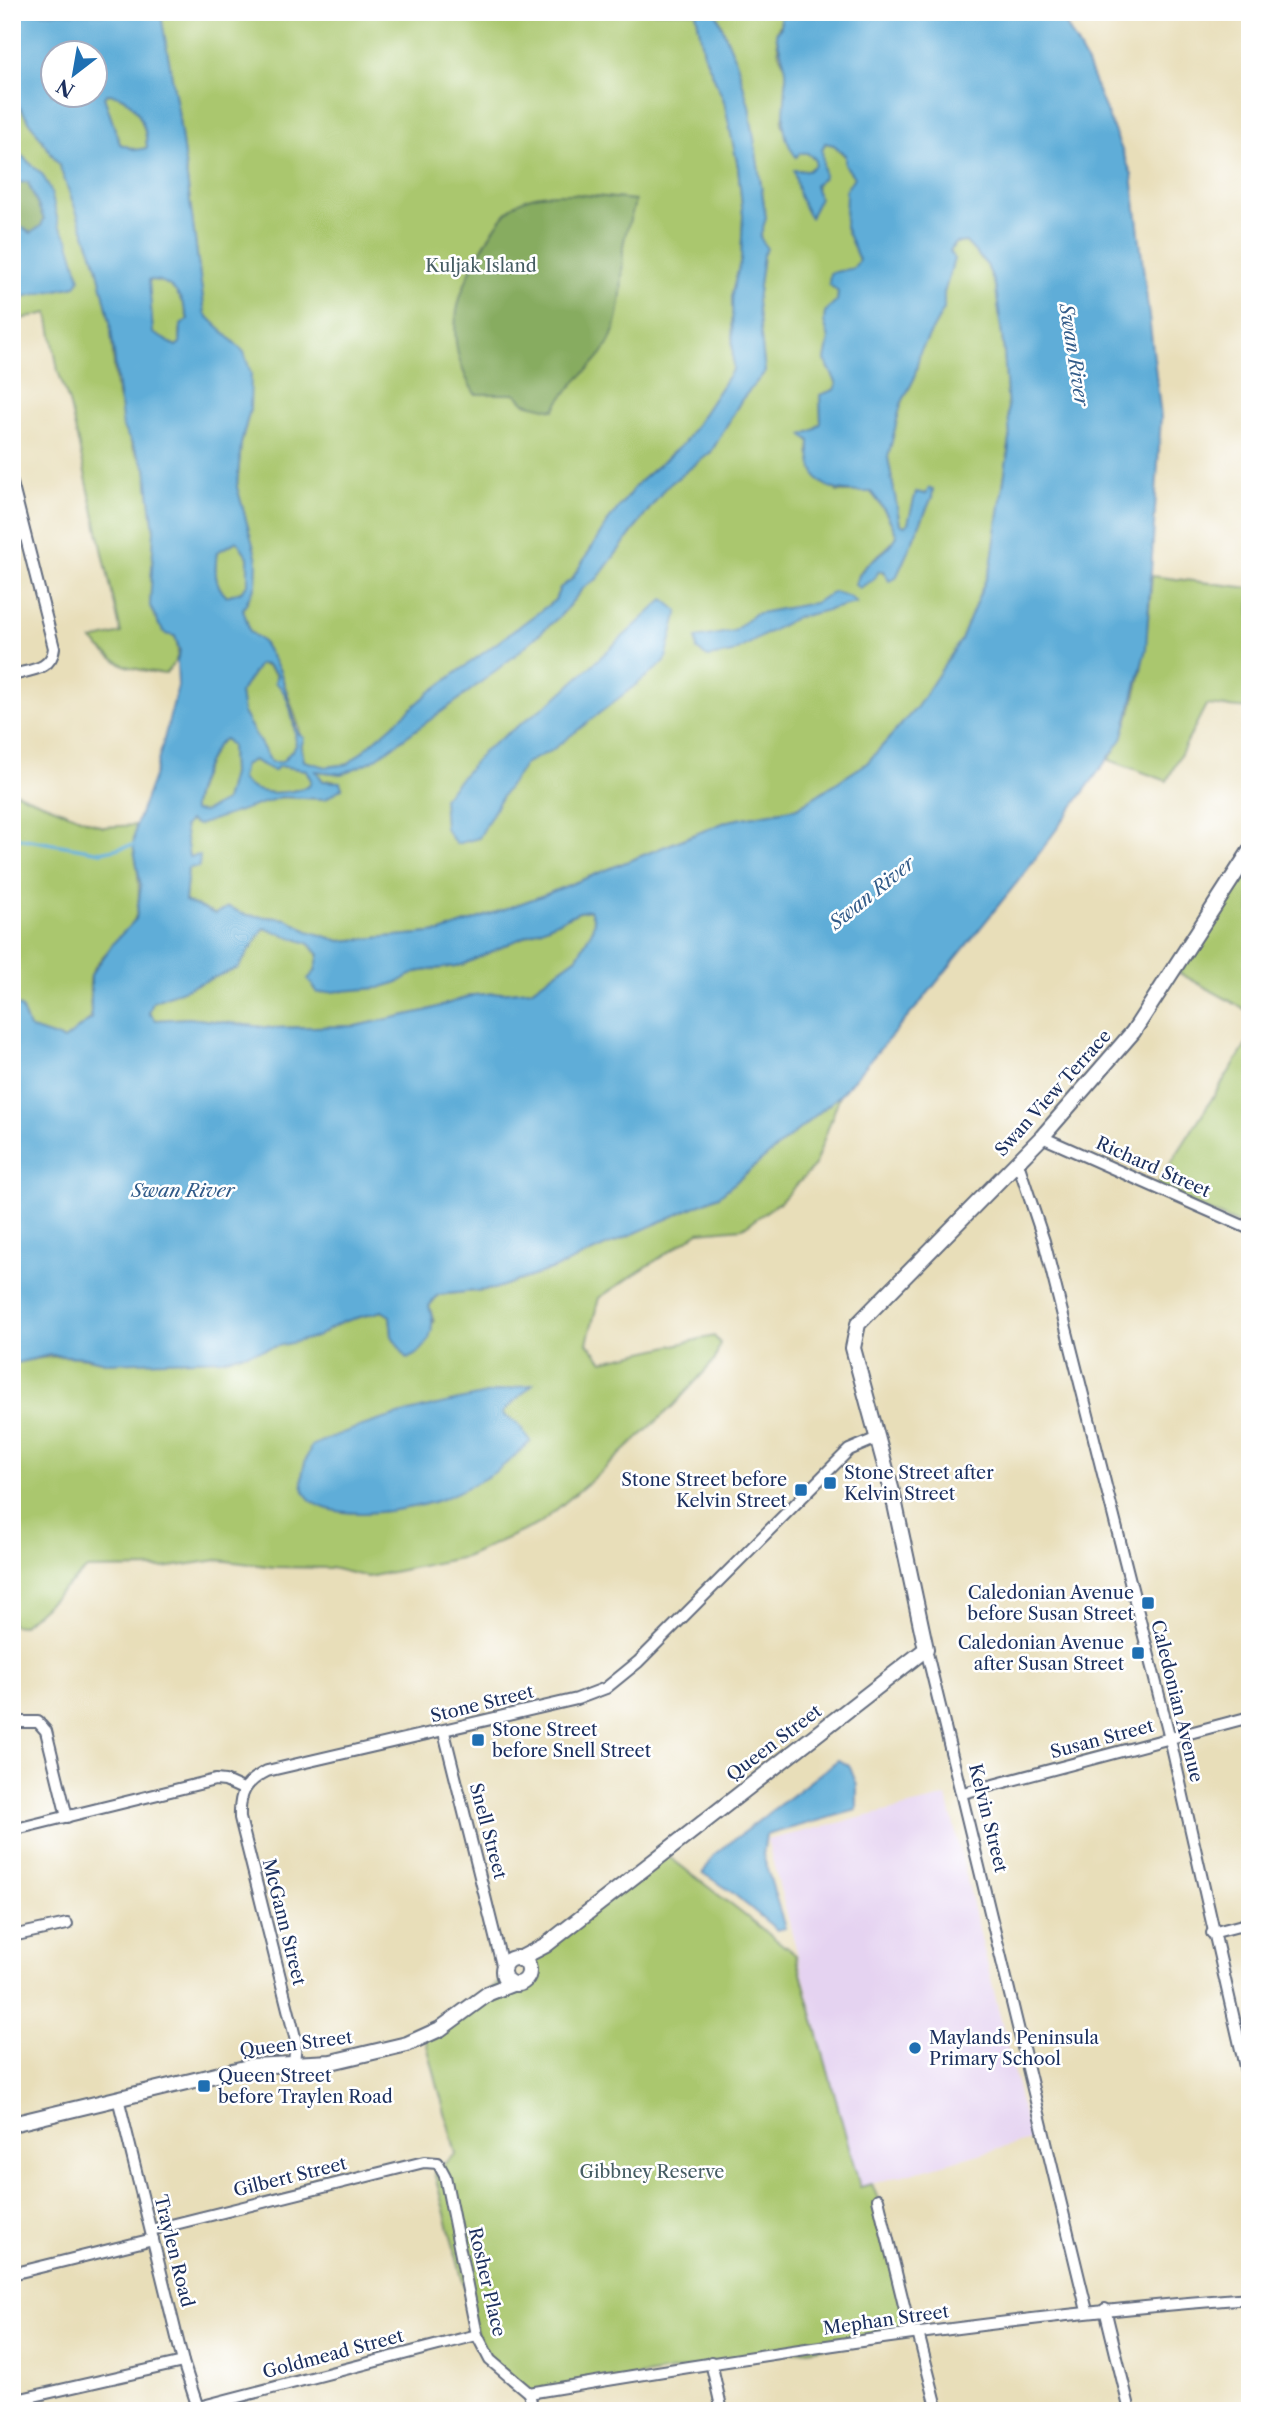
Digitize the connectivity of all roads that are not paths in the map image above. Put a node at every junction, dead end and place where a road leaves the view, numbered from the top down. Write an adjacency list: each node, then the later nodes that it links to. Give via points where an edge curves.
1 (12, 483): 2 (street, via 54,648 43,667)
2 (12, 675)
3 (1250, 851): 4 (street, Swan View Terrace, via 1133,1032)
4 (1042, 1137): 5 (street, Swan View Terrace); 6 (street, Richard Street)
5 (1018, 1163): 7 (street, Swan View Terrace, via 863,1318); 13 (street, Caledonian Avenue, via 1044,1241)
6 (1250, 1229)
7 (854, 1335): 8 (street, Kelvin Street, via 854,1355)
8 (875, 1439): 9 (street, Kelvin Street, via 893,1495); 12 (street, Stone Street, via 849,1450 638,1662 606,1688)
9 (926, 1649): 15 (street, Kelvin Street); 22 (street, Queen Street)
10 (1250, 1717): 13 (street, Susan Street)
11 (12, 1722): 16 (street, via 38,1722 46,1731)
12 (444, 1732): 14 (street, Stone Street, via 267,1771); 22 (street, Snell Street, via 498,1938)
13 (1170, 1739): 15 (street, Susan Street); 20 (street, Caledonian Avenue)
14 (243, 1789): 16 (street, via 215,1780); 23 (street, McGann Street, via 240,1818 296,2041)
15 (963, 1793): 33 (street, Kelvin Street)
16 (67, 1817): 17 (street)
17 (12, 1830)
18 (1250, 1923): 20 (street)
19 (67, 1924): 21 (street)
20 (1212, 1933): 24 (street, Caledonian Avenue)
21 (12, 1936)
22 (513, 1969): 23 (street, Queen Street, via 440,2029 407,2045 331,2062)
23 (294, 2064): 25 (street, Queen Street, via 253,2066)
24 (1250, 2089)
25 (118, 2098): 26 (street, Queen Street); 29 (street, Traylen Road)
26 (12, 2124)
27 (438, 2163): 29 (street, Gilbert Street, via 424,2162); 35 (street, Rosher Place, via 445,2176)
28 (877, 2199): 34 (street)
29 (152, 2235): 30 (street, Gilbert Street); 36 (street, Traylen Road)
30 (12, 2274)
31 (1250, 2298): 32 (street, Mephan Street)
32 (1105, 2309): 33 (street, Mephan Street); 44 (street)
33 (1087, 2311): 34 (street, Mephan Street)
34 (915, 2334): 37 (street, Mephan Street); 43 (street)
35 (477, 2335): 38 (street, Rosher Place, via 490,2360); 40 (street, Goldmead Street)
36 (183, 2362): 39 (street); 40 (street, Traylen Road)
37 (711, 2362): 38 (street, Mephan Street); 42 (street)
38 (529, 2393): 41 (street)
39 (12, 2402)
40 (199, 2409)
41 (533, 2411)
42 (722, 2411)
43 (938, 2411)
44 (1130, 2411)

